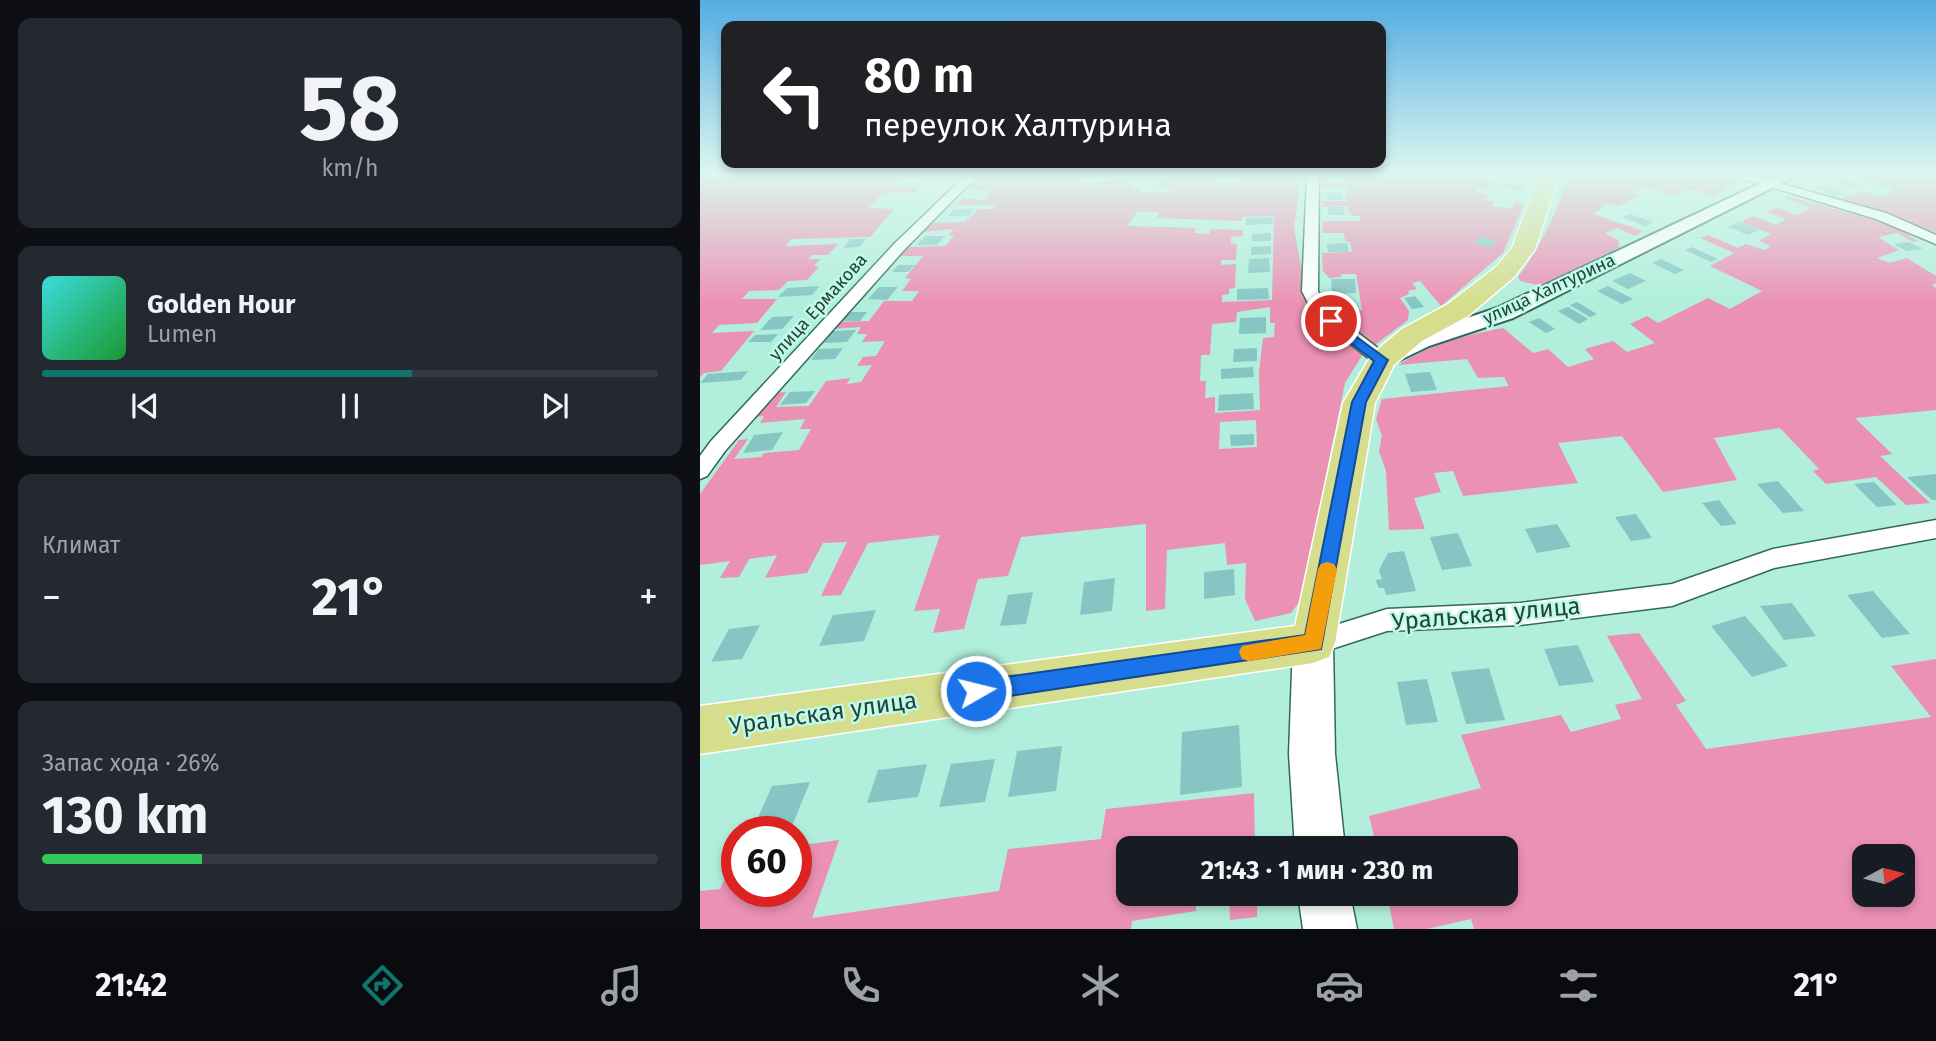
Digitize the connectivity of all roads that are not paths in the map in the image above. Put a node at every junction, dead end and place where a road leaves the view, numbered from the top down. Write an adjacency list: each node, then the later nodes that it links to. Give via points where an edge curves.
1 (928, 218): 10 (street, улица Ермакова)
2 (1312, 218): 9 (street, via 1310,291 1321,312)
3 (1534, 218): 7 (main road, via 1523,249)
4 (1700, 218): 8 (street, улица Халтурина)
5 (1886, 218): 6 (street)
6 (1936, 240)
7 (1490, 284): 8 (street); 9 (main road)
8 (1539, 296): 9 (street, улица Халтурина)
9 (1382, 360): 12 (main road, via 1359,402)
10 (700, 471)
11 (1936, 529): 12 (street, Уральская улица, via 1773,559 1672,595 1520,614 1387,620)
12 (1313, 643): 13 (main road, Уральская улица); 14 (main road, via 1312,754)
13 (700, 730)
14 (1319, 836)
15 (1326, 906): 16 (main road)
16 (1330, 929)

